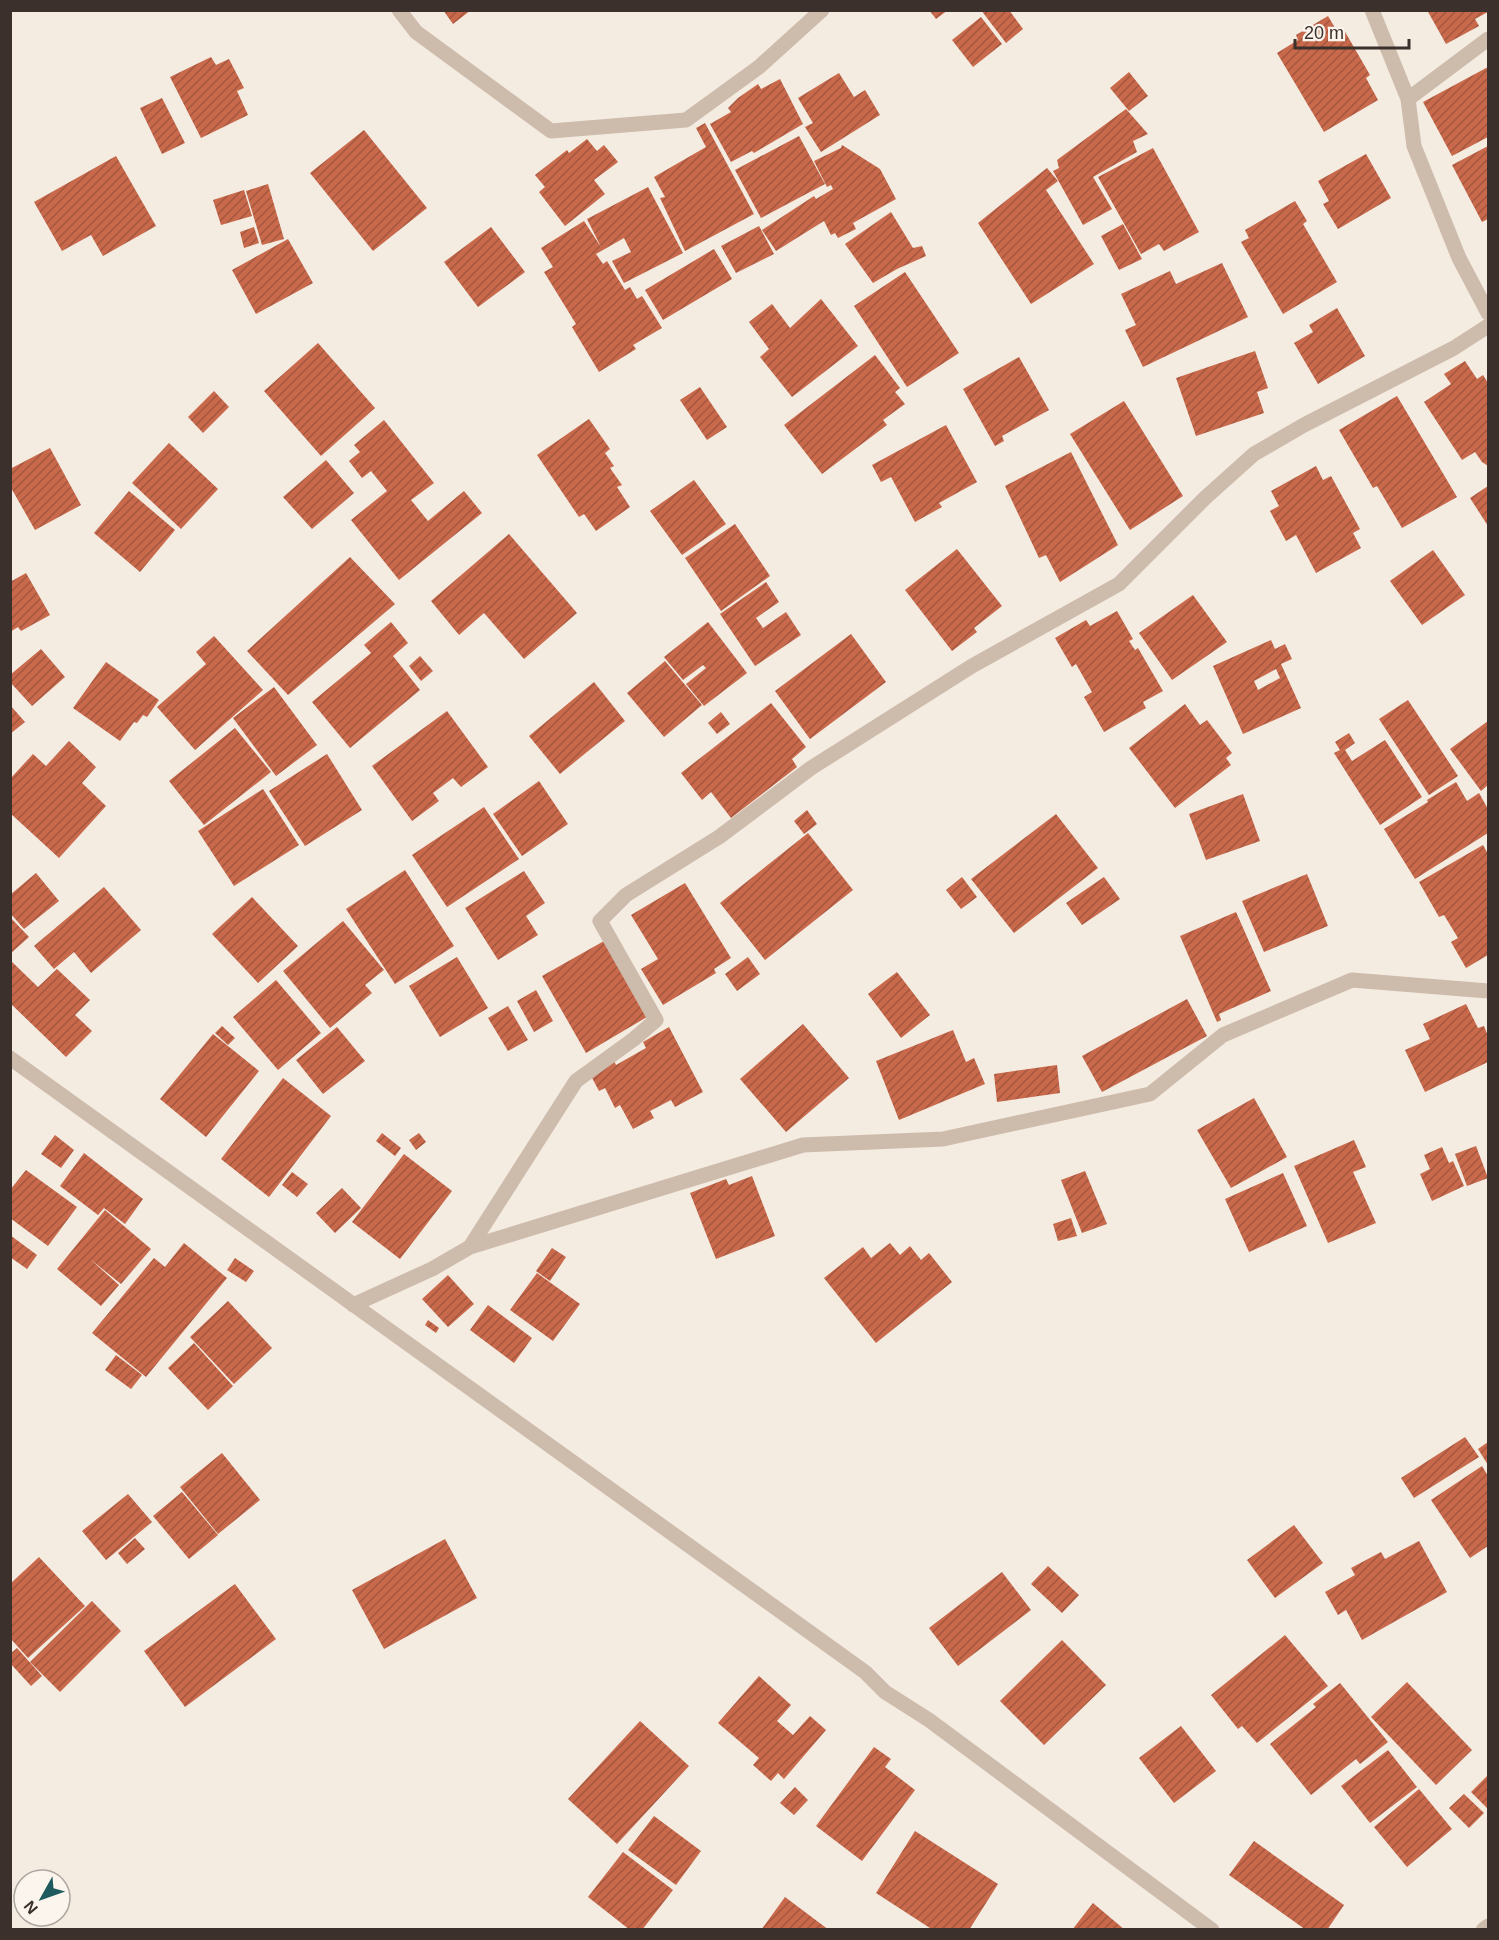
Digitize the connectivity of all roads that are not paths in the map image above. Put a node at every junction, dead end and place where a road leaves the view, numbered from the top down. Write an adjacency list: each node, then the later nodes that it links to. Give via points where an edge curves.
1 (399, 10): 2 (street, via 416,32 551,131 686,120 759,67)
2 (822, 10)
3 (1372, 10): 5 (street)
4 (1488, 39): 5 (street)
5 (1408, 99): 6 (street, via 1414,146 1459,258)
6 (1488, 313)
7 (1488, 326): 10 (street, via 1254,454 1119,584 962,672 810,768 719,837 626,895 600,921 656,1020 576,1081)
8 (1488, 992): 10 (street, via 1352,980 1223,1035 1150,1094 943,1139 803,1145)
9 (10, 1058): 11 (street)
10 (470, 1246): 11 (street, via 432,1269)
11 (353, 1305): 13 (street, via 865,1672 885,1692 929,1720)
12 (1488, 1926): 14 (street)
13 (1212, 1929)
14 (1483, 1929)

